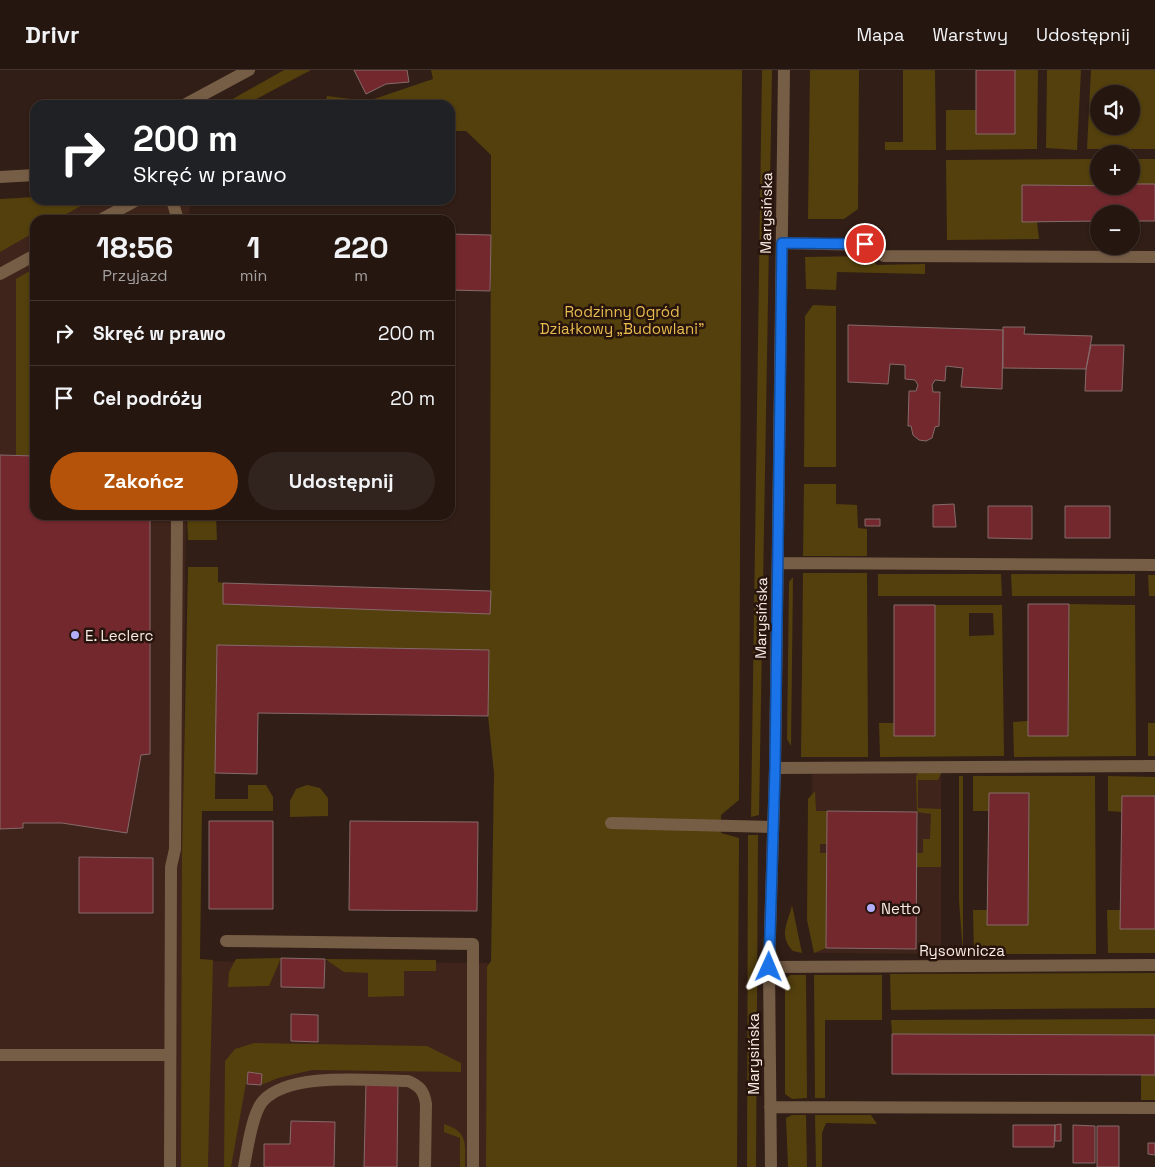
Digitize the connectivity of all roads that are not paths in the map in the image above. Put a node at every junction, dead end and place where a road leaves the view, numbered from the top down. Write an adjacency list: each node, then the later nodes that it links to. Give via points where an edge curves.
1 (249, 70): 3 (street)
2 (784, 70): 8 (street, Marysińska)
3 (193, 100)
4 (30, 175): 5 (street)
5 (0, 177)
6 (128, 205): 7 (street)
7 (109, 215)
8 (782, 243): 9 (street, via 865,244 884,256); 13 (street, Marysińska)
9 (1155, 257)
10 (30, 258): 11 (street)
11 (0, 274)
12 (177, 520): 23 (street)
13 (778, 563): 14 (street); 16 (street, Marysińska)
14 (1155, 566)
15 (1155, 766): 16 (street)
16 (775, 768): 18 (street, Marysińska)
17 (611, 823): 18 (street)
18 (773, 827): 21 (street, Marysińska)
19 (226, 941): 29 (street, via 473,944)
20 (1155, 965): 21 (street, Rysownicza)
21 (769, 967): 24 (street, Marysińska)
22 (0, 1055): 23 (street)
23 (170, 1055): 26 (street)
24 (770, 1107): 25 (street); 30 (street, Marysińska)
25 (1155, 1108)
26 (170, 1167)
27 (244, 1167): 28 (street, via 251,1128 262,1101 288,1086 316,1080 408,1081 418,1086 426,1104)
28 (425, 1167)
29 (473, 1167)
30 (771, 1167)

